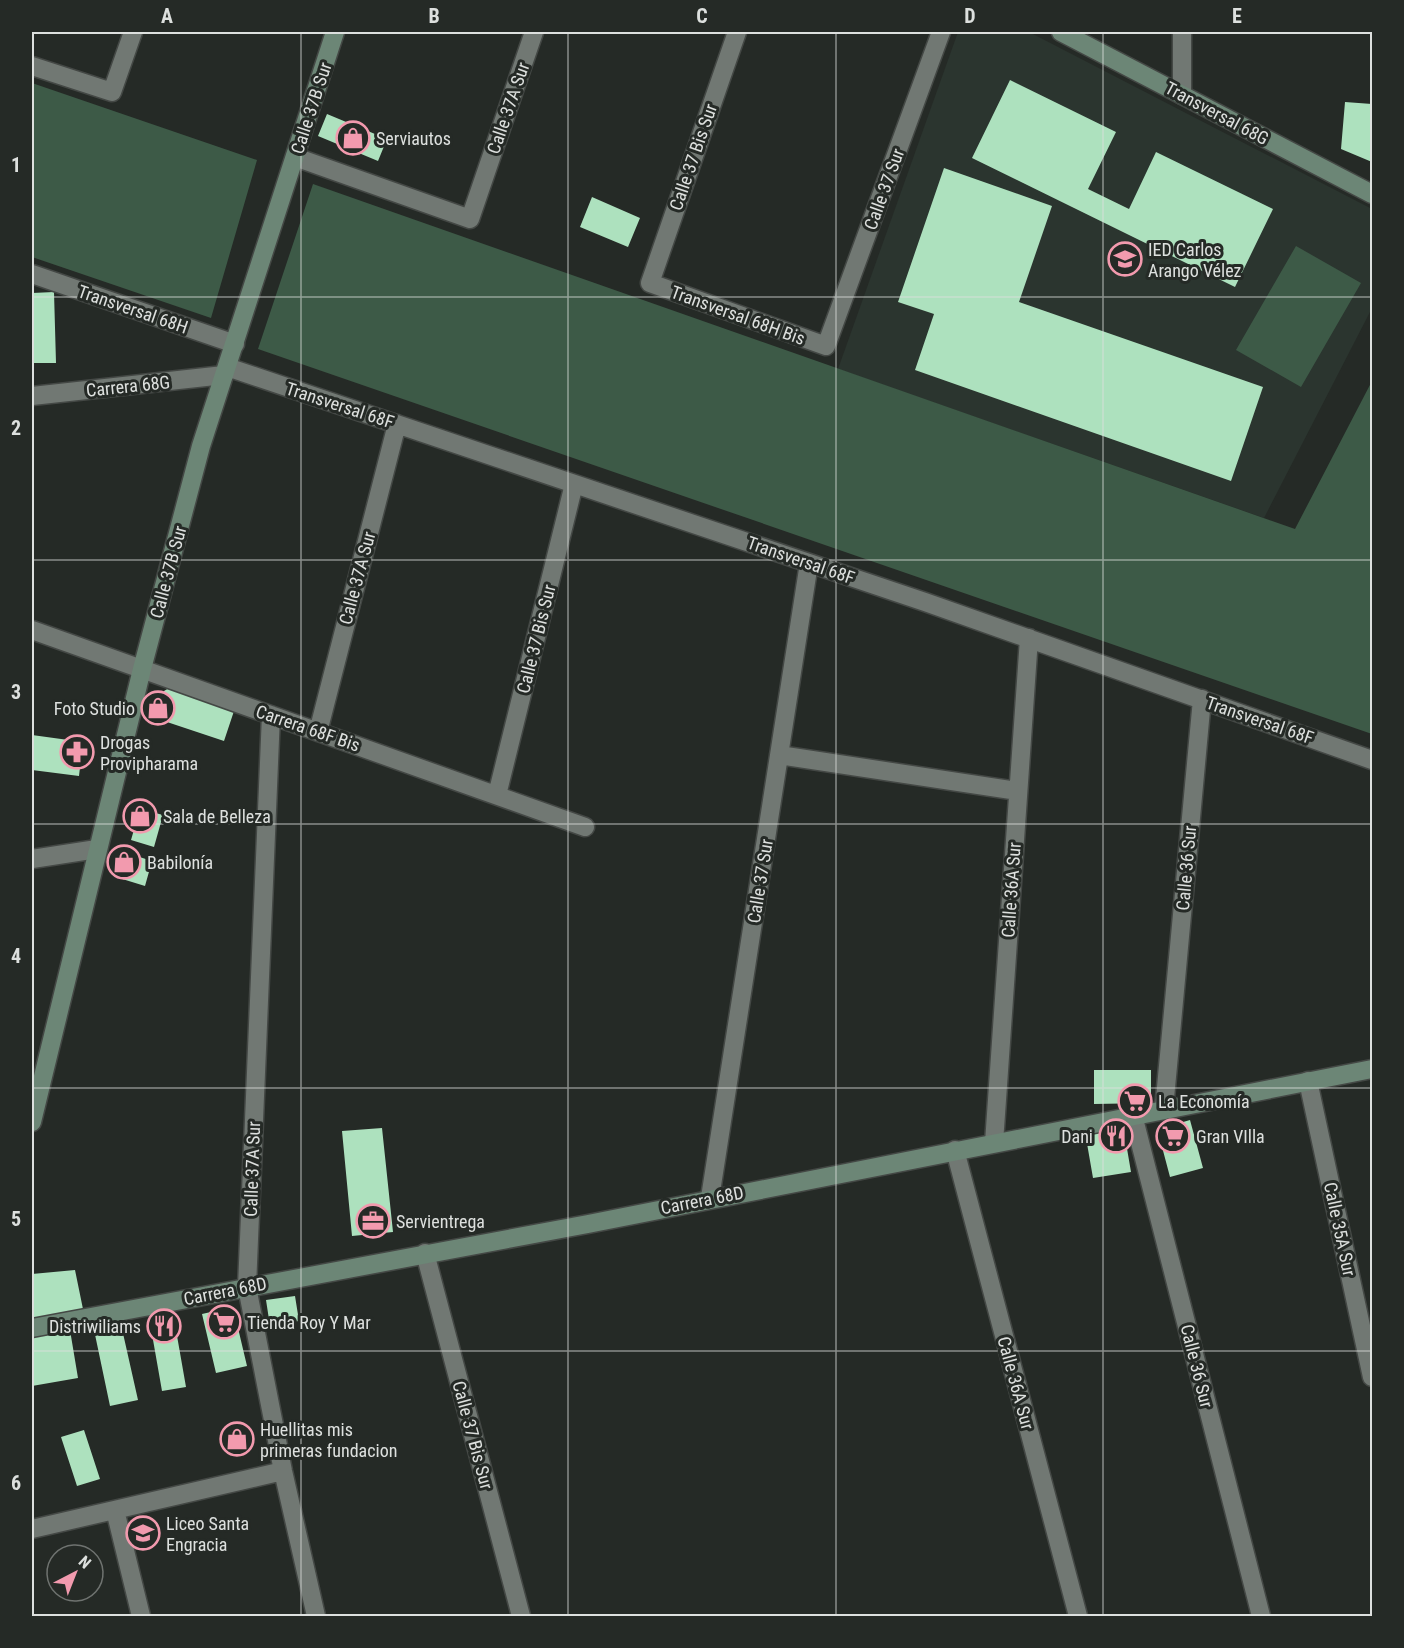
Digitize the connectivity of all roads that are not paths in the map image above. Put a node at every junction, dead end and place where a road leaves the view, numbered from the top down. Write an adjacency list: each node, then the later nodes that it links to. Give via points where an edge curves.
1 (133, 32): 8 (street, via 112,92)
2 (335, 32): 10 (street, Calle 37B Sur)
3 (534, 32): 10 (street, Calle 37A Sur, via 470,219)
4 (736, 32): 13 (street, Calle 37 Bis Sur)
5 (941, 32): 15 (street, Calle 37 Sur)
6 (1061, 32): 9 (street, Transversal 68G)
7 (1182, 32): 9 (street)
8 (32, 66)
9 (1182, 95): 11 (street, Transversal 68G)
10 (295, 157): 14 (street, Calle 37B Sur)
11 (1372, 194)
12 (32, 274): 14 (street, Transversal 68H)
13 (650, 283): 15 (street, Transversal 68H Bis)
14 (235, 344): 16 (street, Calle 37B Sur)
15 (826, 346)
16 (225, 371): 17 (street, Carrera 68G); 18 (street, Transversal 68F); 23 (street, Calle 37B Sur)
17 (32, 396)
18 (397, 424): 19 (street, Transversal 68F); 26 (street, Calle 37A Sur)
19 (574, 484): 20 (street, Transversal 68F); 30 (street, Calle 37 Bis Sur)
20 (809, 563): 22 (street, Transversal 68F); 27 (street, Calle 37 Sur)
21 (32, 630): 23 (street, Carrera 68F Bis)
22 (1029, 638): 24 (street, Transversal 68F); 29 (street, Calle 36A Sur)
23 (142, 669): 25 (street, Carrera 68F Bis); 32 (street, Calle 37B Sur)
24 (1202, 699): 28 (street, Transversal 68F); 37 (street, Calle 36 Sur)
25 (271, 715): 26 (street, Carrera 68F Bis); 44 (street, Calle 37A Sur)
26 (318, 732): 30 (street, Carrera 68F Bis)
27 (779, 755): 29 (street); 42 (street, Calle 37 Sur)
28 (1372, 760)
29 (1018, 791): 40 (street, Calle 36A Sur)
30 (497, 795): 31 (street, Carrera 68F Bis)
31 (585, 827)
32 (97, 849): 33 (street); 36 (street, Calle 37B Sur)
33 (32, 859)
34 (1372, 1069): 35 (street, Carrera 68D)
35 (1308, 1081): 37 (street, Carrera 68D); 46 (street, Calle 35A Sur)
36 (35, 1092): 39 (street, Calle 37B Sur)
37 (1164, 1109): 38 (street, Carrera 68D)
38 (1133, 1115): 40 (street, Carrera 68D); 54 (street, Calle 36 Sur)
39 (32, 1122)
40 (994, 1143): 41 (street, Carrera 68D)
41 (955, 1150): 42 (street, Carrera 68D); 53 (street, Calle 36A Sur)
42 (710, 1198): 43 (street, Carrera 68D)
43 (425, 1253): 44 (street, Carrera 68D); 52 (street, Calle 37 Bis Sur)
44 (247, 1287): 45 (street, Carrera 68D); 47 (street, Calle 37A Sur)
45 (32, 1328)
46 (1372, 1377)
47 (283, 1471): 48 (street); 51 (street, Calle 37A Sur)
48 (115, 1510): 49 (street); 50 (street)
49 (32, 1529)
50 (141, 1617)
51 (316, 1617)
52 (521, 1617)
53 (1078, 1617)
54 (1261, 1617)

